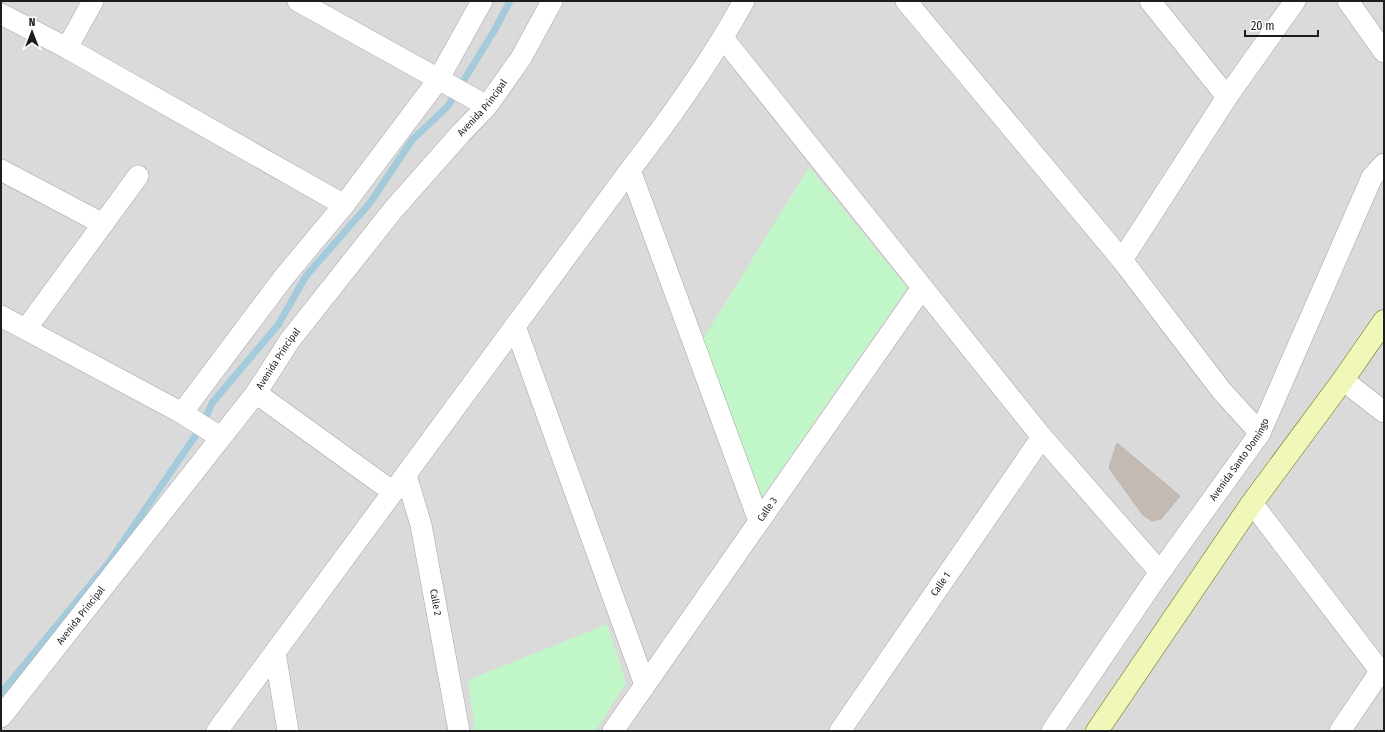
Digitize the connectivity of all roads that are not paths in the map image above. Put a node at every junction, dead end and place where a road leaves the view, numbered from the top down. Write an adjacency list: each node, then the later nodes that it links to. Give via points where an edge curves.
1 (93, 1): 12 (street)
2 (298, 1): 14 (street)
3 (482, 1): 14 (street)
4 (552, 1): 16 (street, Avenida Principal, via 521,58)
5 (744, 1): 11 (street)
6 (906, 1): 23 (street)
7 (1150, 1): 15 (street)
8 (1295, 1): 15 (street)
9 (1348, 1): 13 (street)
10 (1, 14): 12 (street)
11 (724, 38): 19 (street, via 674,113); 24 (street)
12 (67, 48): 21 (street)
13 (1384, 52)
14 (444, 83): 16 (street); 21 (street)
15 (1227, 98): 23 (street)
16 (478, 102): 30 (street, Avenida Principal, via 461,133 388,216 290,340)
17 (1384, 164): 33 (street, Avenida Santo Domingo, via 1372,177)
18 (1, 170): 22 (street)
19 (630, 170): 27 (street); 39 (street)
20 (138, 176): 22 (street)
21 (344, 205): 32 (street, via 284,277)
22 (103, 224): 28 (street)
23 (1122, 260): 33 (street, via 1221,390)
24 (922, 288): 35 (street); 39 (street, Calle 3)
25 (1, 316): 28 (street)
26 (1384, 321): 29 (street)
27 (515, 326): 36 (street); 43 (street)
28 (26, 329): 32 (street)
29 (1343, 380): 31 (street); 38 (street)
30 (256, 393): 34 (street, Avenida Principal); 37 (street)
31 (1384, 412)
32 (182, 413): 34 (street)
33 (1260, 433): 40 (street, Avenida Santo Domingo)
34 (220, 437): 44 (street, Avenida Principal)
35 (1042, 437): 40 (street); 49 (street, Calle 1)
36 (406, 475): 37 (street); 47 (street, Calle 2, via 421,525)
37 (393, 492): 41 (street)
38 (1252, 503): 42 (street); 51 (street)
39 (759, 521): 43 (street, Calle 3)
40 (1160, 572): 50 (street, Avenida Santo Domingo)
41 (275, 652): 45 (street); 46 (street)
42 (1382, 674): 52 (street)
43 (645, 685): 48 (street, Calle 3)
44 (1, 717)
45 (217, 731)
46 (288, 731)
47 (459, 731)
48 (613, 731)
49 (840, 731)
50 (1052, 731)
51 (1097, 731)
52 (1340, 731)

